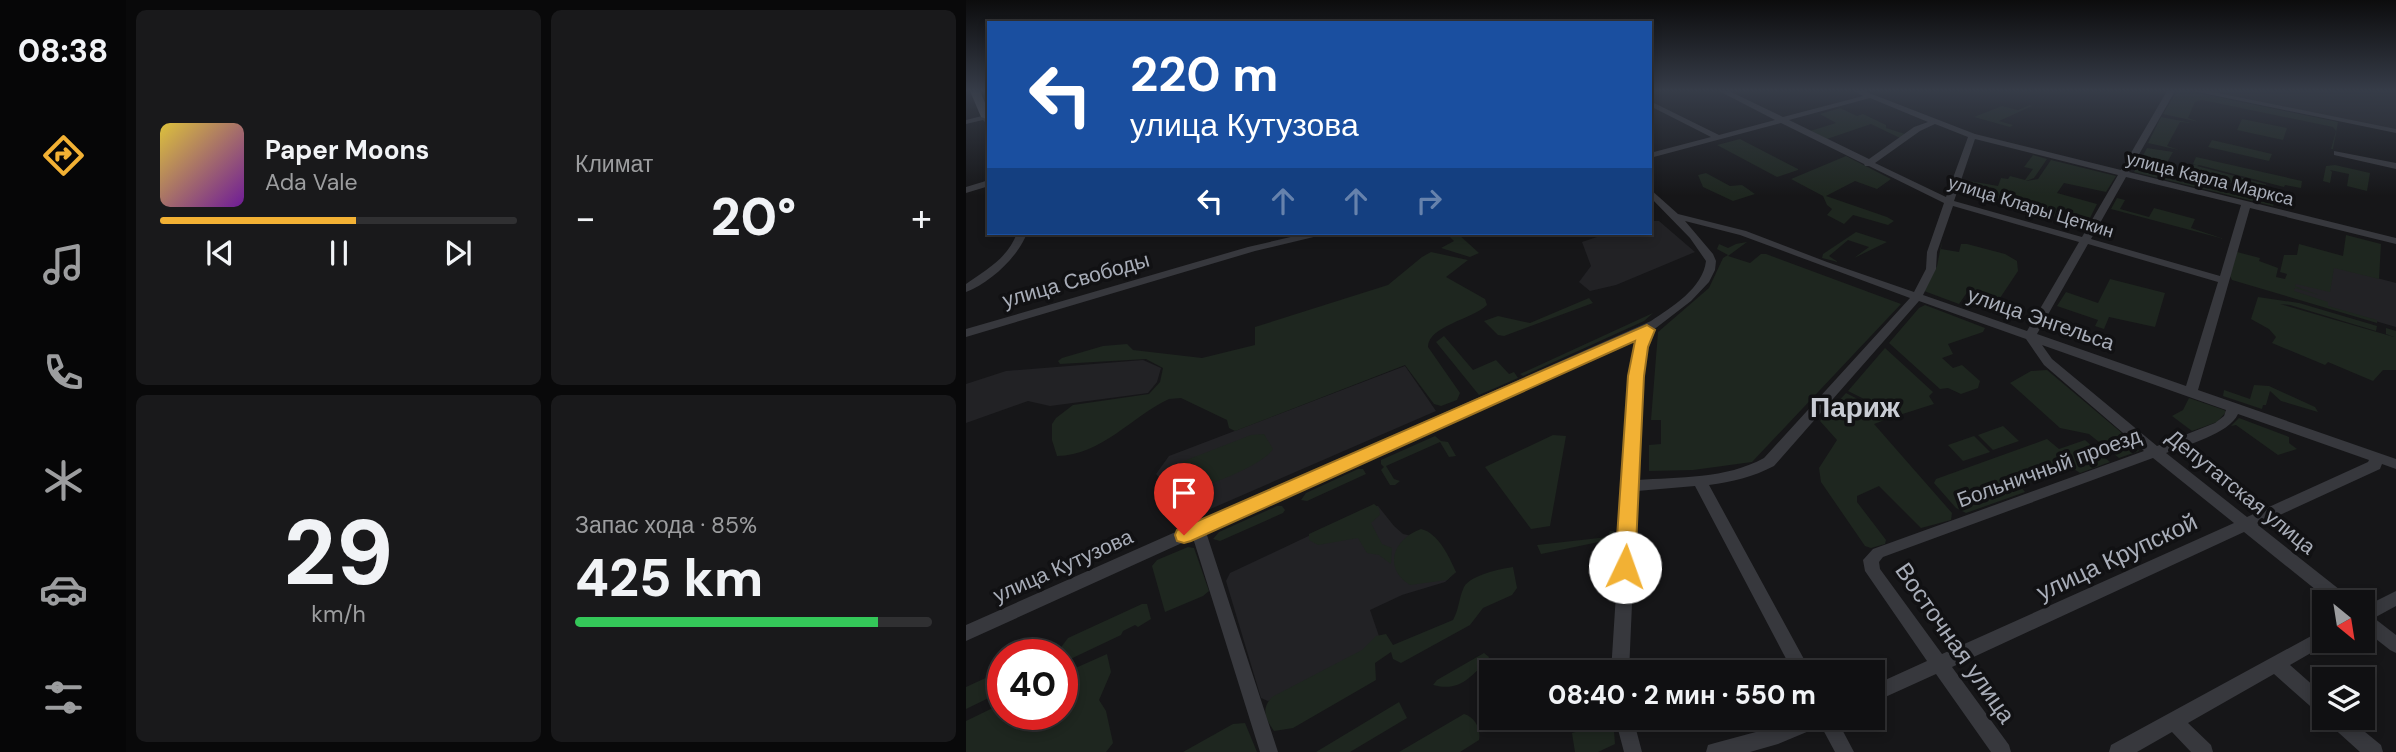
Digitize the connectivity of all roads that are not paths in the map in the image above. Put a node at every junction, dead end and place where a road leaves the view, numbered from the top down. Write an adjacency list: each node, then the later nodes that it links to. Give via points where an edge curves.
1 (1696, 126): 10 (street)
2 (1757, 126): 10 (street)
3 (1791, 126): 13 (street, улица Клары Цеткин)
4 (1924, 126): 13 (street)
5 (1945, 126): 9 (street, улица Карла Маркса)
6 (2151, 126): 15 (street)
7 (2372, 126): 8 (street)
8 (2396, 131)
9 (1972, 136): 15 (street, улица Карла Маркса); 19 (street)
10 (1717, 137): 12 (street)
11 (2337, 153): 14 (street)
12 (1652, 155)
13 (1868, 164): 19 (street, улица Клары Цеткин)
14 (2396, 166)
15 (2124, 174): 20 (street, улица Карла Маркса); 25 (street)
16 (987, 184): 17 (street)
17 (966, 190)
18 (1652, 194): 21 (street)
19 (1949, 202): 25 (street, улица Клары Цеткин); 28 (street, via 1931,269)
20 (2246, 204): 24 (street, улица Карла Маркса); 26 (street)
21 (1672, 215): 28 (street, улица Энгельса, via 1743,233); 29 (street, улица Кутузова, via 1707,252 1710,272 1696,290)
22 (1021, 235): 27 (street, via 1012,253)
23 (1311, 235): 30 (street, улица Свободы)
24 (2396, 241)
25 (2086, 242): 26 (street, улица Клары Цеткин); 31 (street)
26 (2224, 280): 33 (street)
27 (966, 289)
28 (1917, 296): 31 (street, улица Энгельса); 38 (street, via 1769,462 1749,472)
29 (1647, 330): 39 (street, via 1638,355); 41 (street, улица Кутузова)
30 (966, 333)
31 (2030, 336): 32 (street); 33 (street, улица Энгельса)
32 (2048, 362): 35 (street, Депутатская улица)
33 (2191, 392): 34 (street, улица Энгельса)
34 (2234, 407): 35 (street, Больничный проезд, via 2220,426); 36 (street, улица Энгельса)
35 (2155, 452): 40 (street, Депутатская улица); 42 (street, Больничный проезд, via 1878,552)
36 (2376, 457): 37 (street, улица Энгельса); 40 (street, улица Крупской, via 2375,465)
37 (2396, 464)
38 (1699, 480): 39 (street); 51 (street)
39 (1629, 486): 50 (street)
40 (2245, 524): 43 (street, Депутатская улица); 53 (street, улица Крупской)
41 (1198, 530): 47 (street, улица Кутузова); 61 (street)
42 (1871, 560): 53 (street, Восточная улица, via 1873,571)
43 (2328, 590)
44 (2396, 598): 45 (street)
45 (2375, 610)
46 (2375, 628): 49 (street)
47 (966, 633)
48 (2312, 644): 52 (street)
49 (2396, 645)
50 (1621, 660)
51 (1796, 660)
52 (2276, 664): 55 (street); 56 (street)
53 (1941, 665): 54 (street, улица Крупской); 65 (street, Восточная улица)
54 (1885, 689)
55 (2312, 696)
56 (2175, 722): 66 (street); 67 (street)
57 (1627, 730): 62 (street)
58 (1789, 730): 63 (street)
59 (1833, 730): 64 (street)
60 (2349, 730): 68 (street)
61 (1269, 752)
62 (1633, 752)
63 (1715, 752)
64 (1845, 752)
65 (2003, 752)
66 (2118, 752)
67 (2204, 752)
68 (2374, 752)

